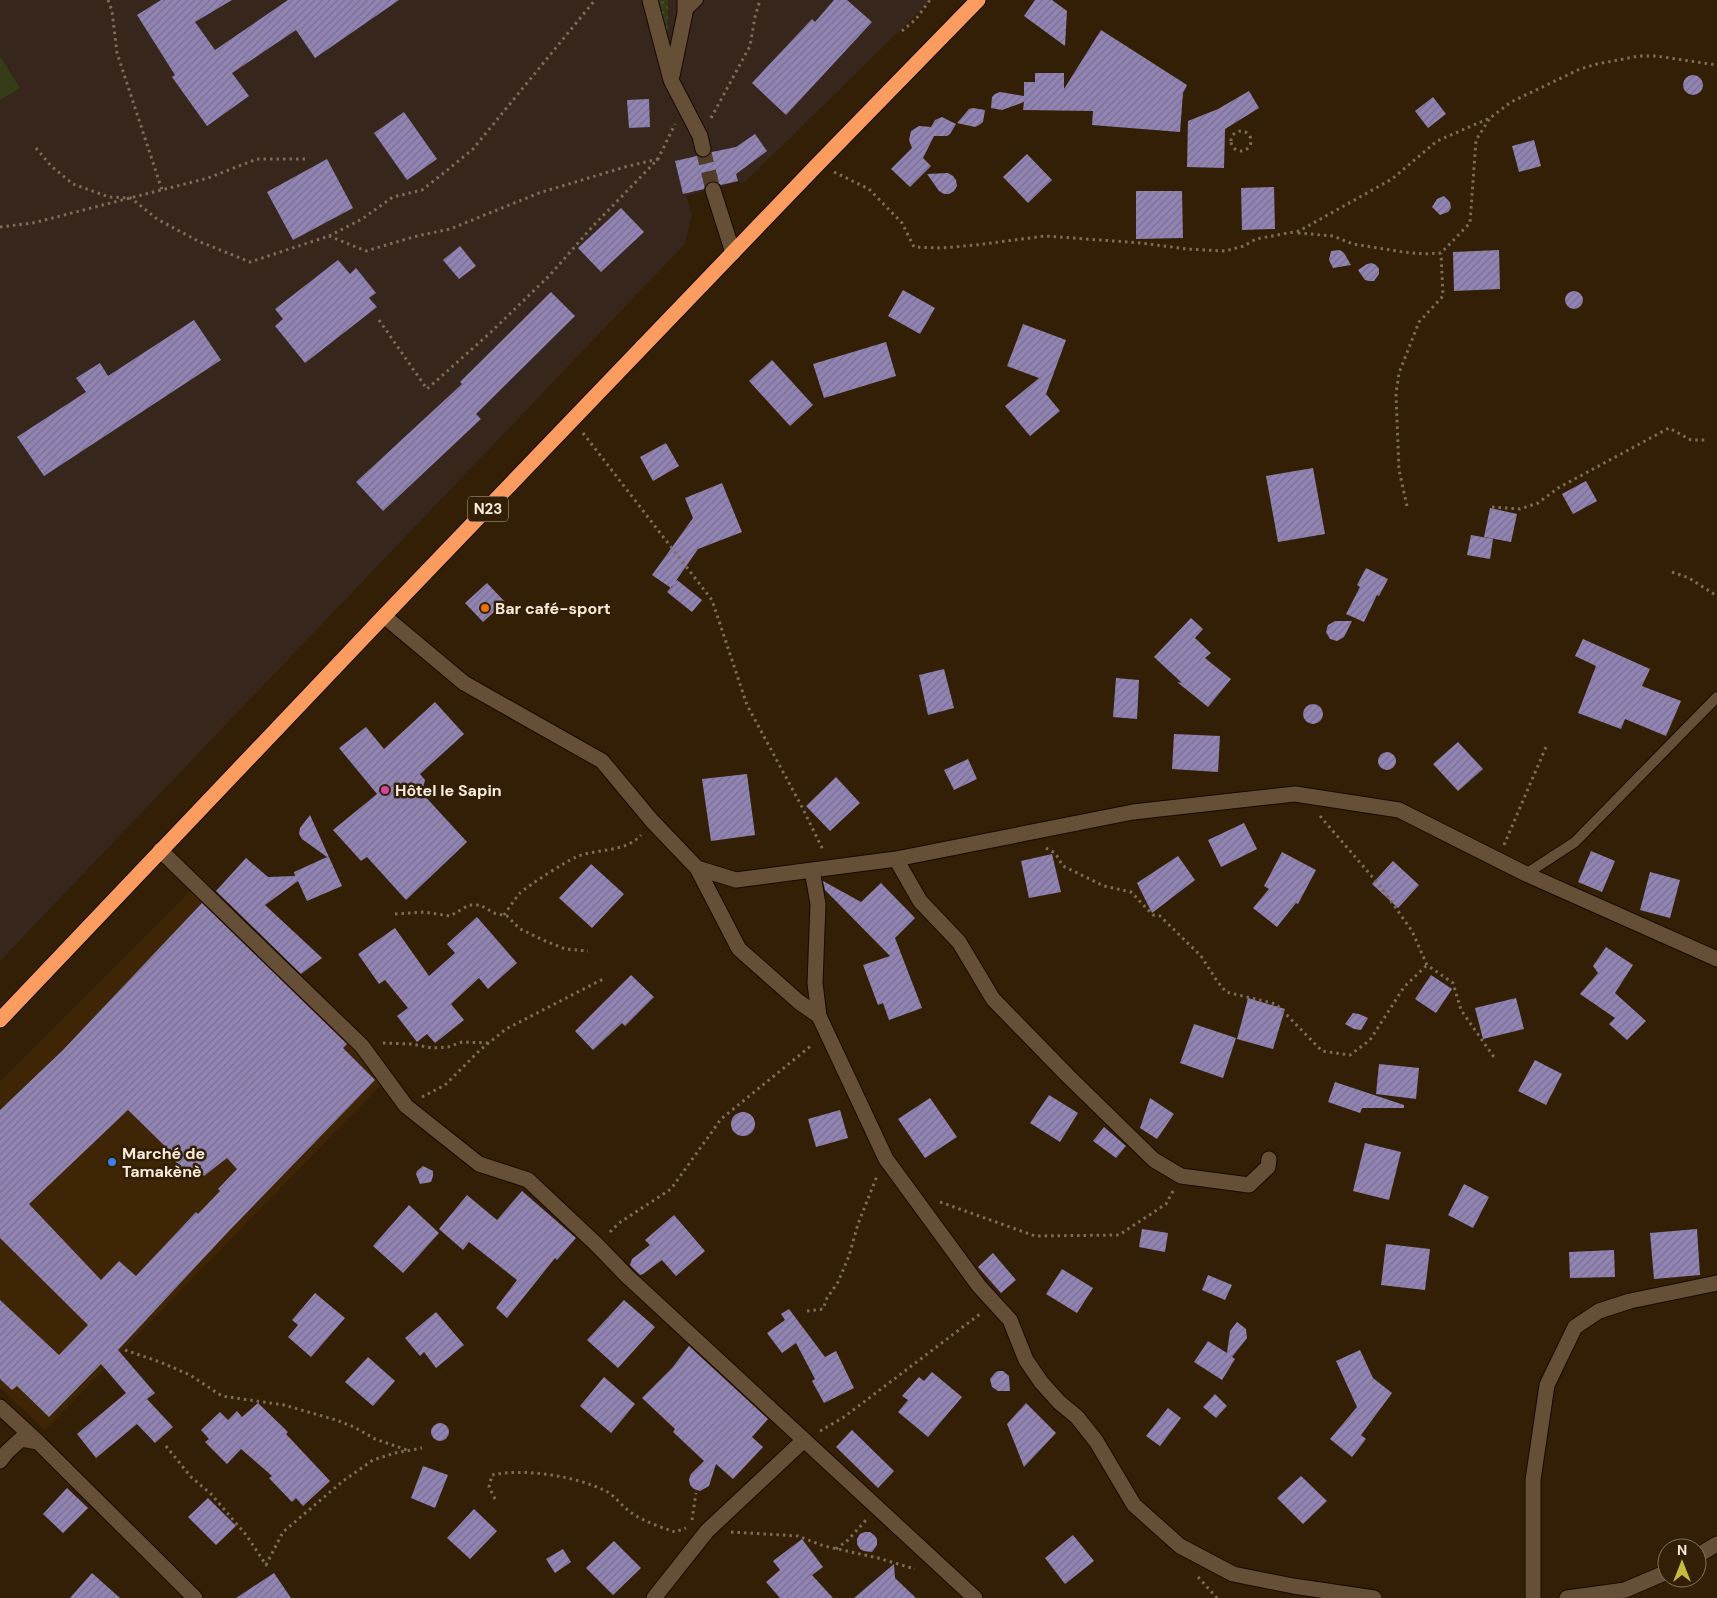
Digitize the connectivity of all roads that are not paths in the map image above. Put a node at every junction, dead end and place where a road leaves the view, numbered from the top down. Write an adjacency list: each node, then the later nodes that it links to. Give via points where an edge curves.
1 (650, 0): 5 (street)
2 (698, 0): 4 (lane)
3 (978, 0): 8 (highway, N23)
4 (685, 6): 5 (street)
5 (671, 80): 6 (street)
6 (702, 143)
7 (713, 190): 8 (street)
8 (733, 253): 9 (highway, N23)
9 (384, 616): 11 (highway, N23); 13 (street, via 464,683 602,761)
10 (1717, 697): 15 (lane, via 1575,842)
11 (160, 850): 18 (highway, N23); 22 (street, via 362,1046 406,1106 479,1164 528,1180)
12 (896, 858): 14 (street); 15 (street, via 1132,812 1295,794 1399,810); 19 (street, via 920,901 959,942 993,999 1154,1160 1181,1176 1248,1185 1268,1167)
13 (697, 868): 14 (street, via 736,880); 17 (street, via 739,949)
14 (812, 870): 17 (street, via 818,904 815,983)
15 (1526, 874): 16 (street)
16 (1717, 959)
17 (819, 1016): 29 (street, via 886,1159 979,1286 1010,1320 1026,1360 1058,1402 1096,1441 1134,1505 1180,1546 1233,1574)
18 (0, 1020)
19 (1269, 1159)
20 (1717, 1283): 30 (street, via 1599,1311 1575,1328 1547,1385 1533,1480)
21 (0, 1407): 23 (street)
22 (804, 1440): 27 (street, via 707,1531); 28 (street)
23 (38, 1442): 24 (street, via 21,1439); 26 (street)
24 (0, 1462)
25 (1657, 1576): 31 (street, via 1625,1590)
26 (196, 1598)
27 (654, 1598)
28 (975, 1598)
29 (1374, 1598)
30 (1533, 1598)
31 (1567, 1598)

